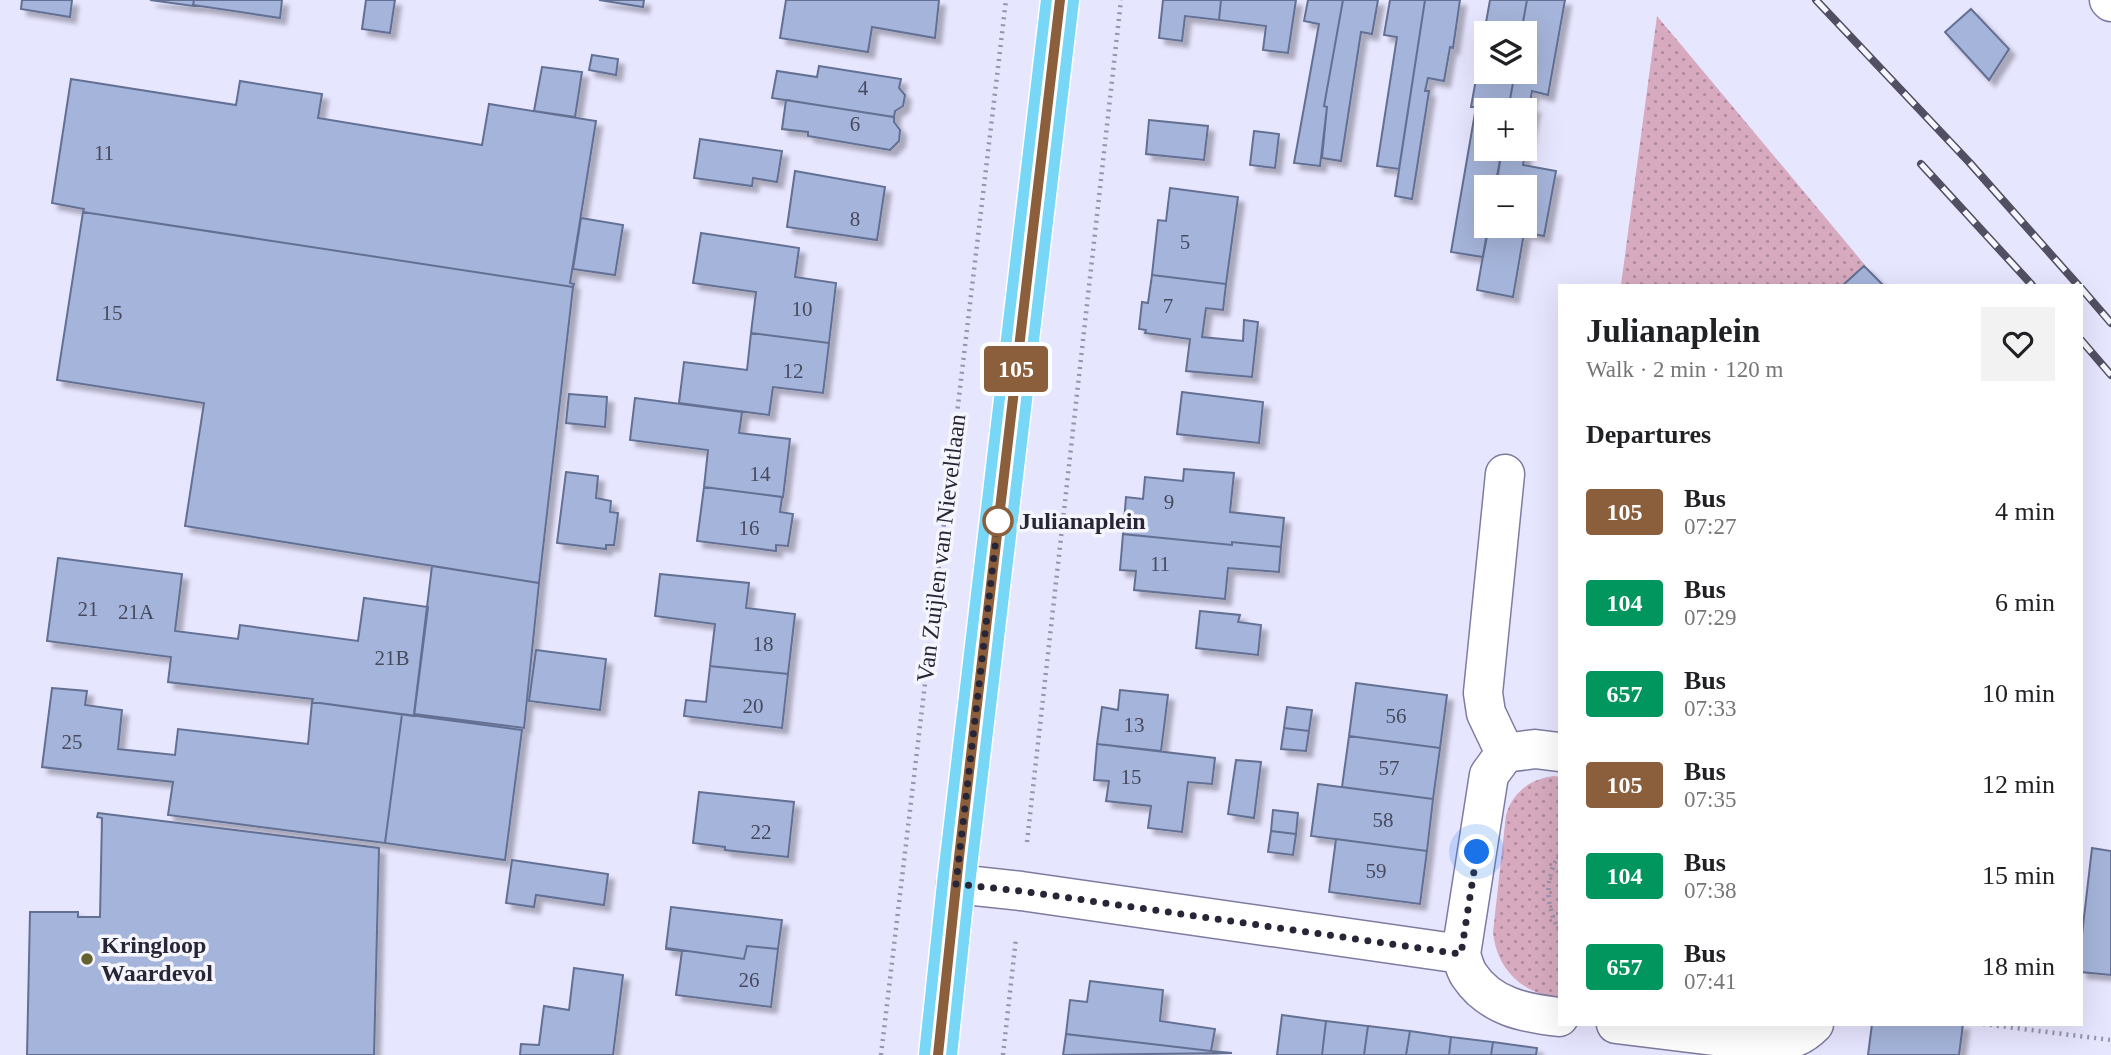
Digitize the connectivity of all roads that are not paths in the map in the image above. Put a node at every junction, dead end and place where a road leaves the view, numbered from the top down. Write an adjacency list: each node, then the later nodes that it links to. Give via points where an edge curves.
1 (1060, 0): 5 (main road)
2 (1505, 474): 4 (street, via 1483,693 1486,713)
3 (1558, 752): 4 (street)
4 (1504, 753): 6 (street, via 1489,775)
5 (956, 884): 6 (street); 10 (main road)
6 (1461, 954): 7 (street, via 1469,975 1493,1000 1523,1012)
7 (1558, 1017)
8 (1632, 1026): 9 (street, via 1786,1042)
9 (1812, 1026)
10 (938, 1055)

